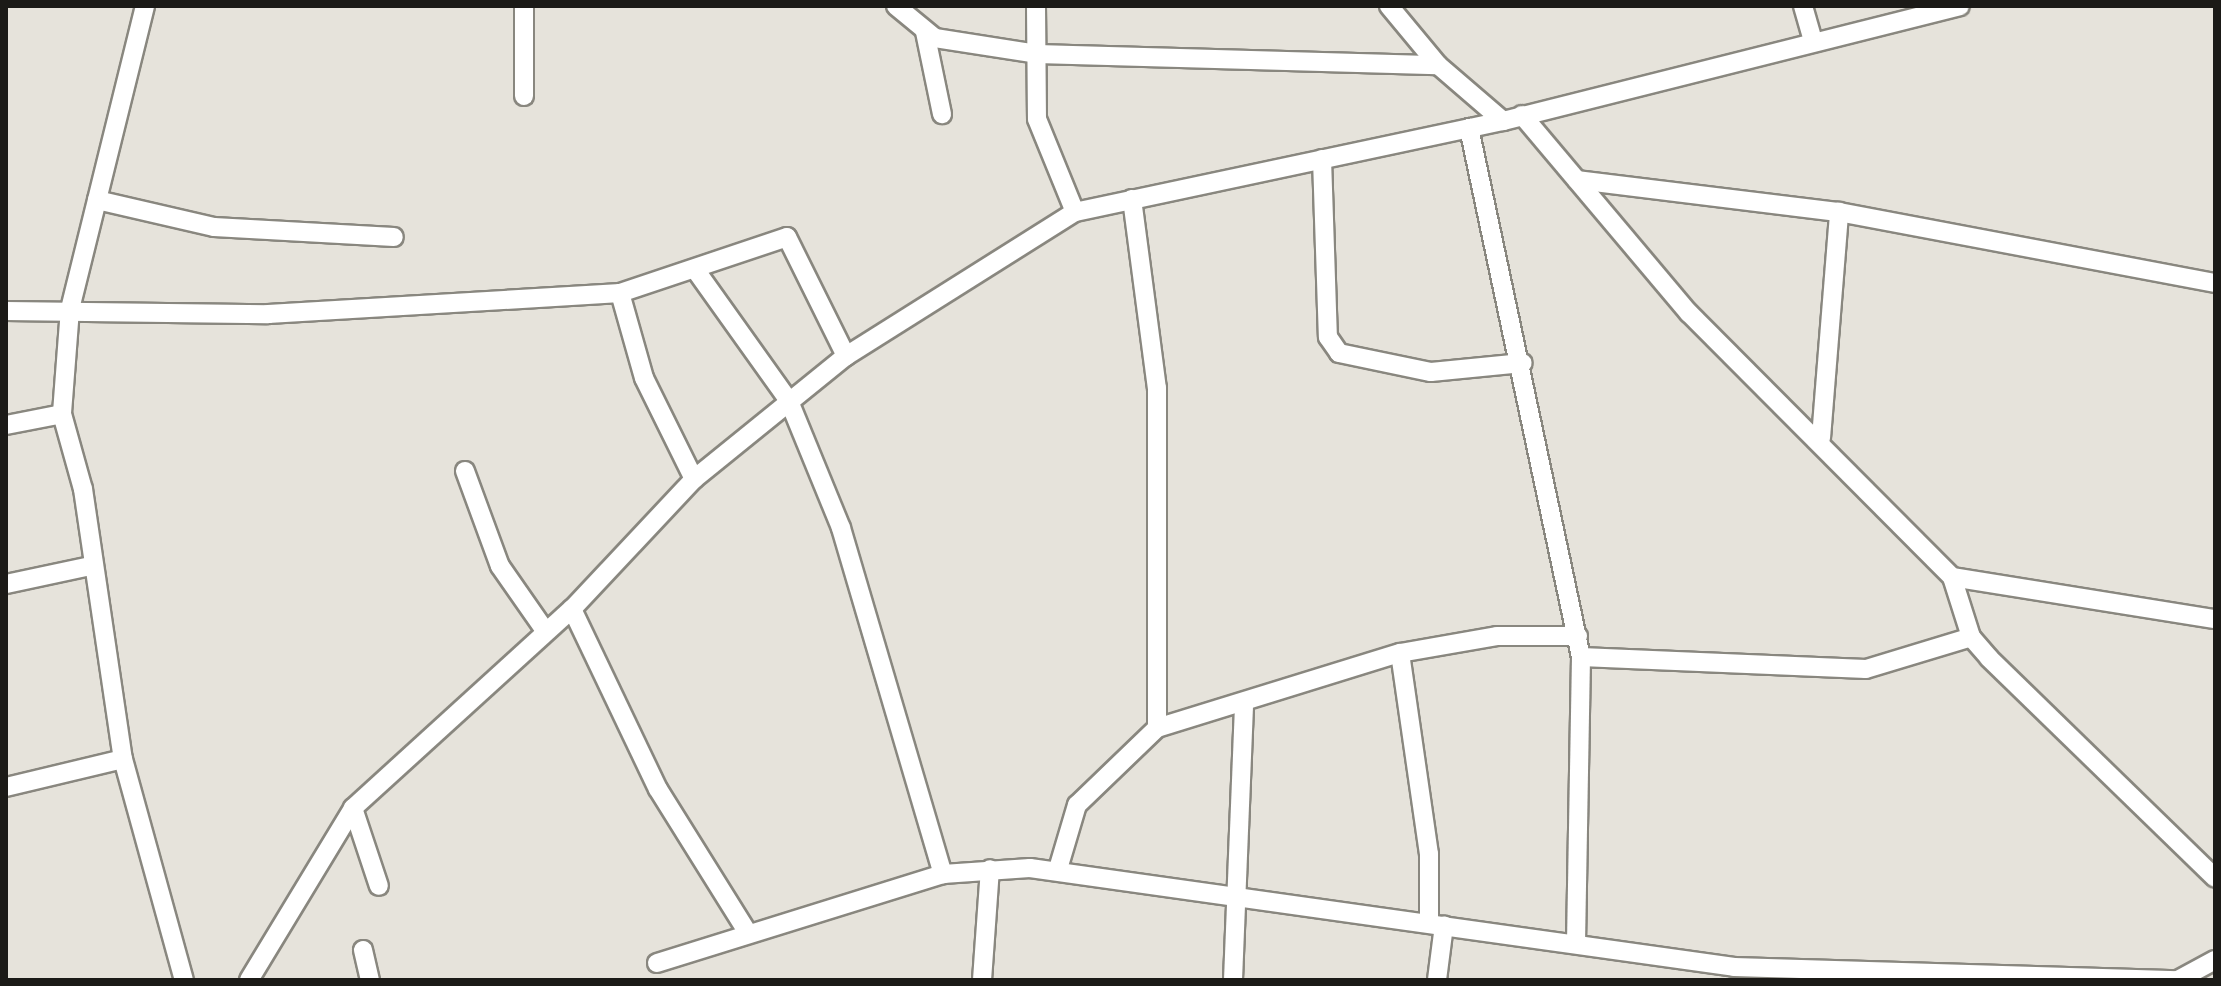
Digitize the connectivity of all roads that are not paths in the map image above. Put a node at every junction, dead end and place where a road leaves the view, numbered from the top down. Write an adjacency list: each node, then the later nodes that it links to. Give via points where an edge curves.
1 (145, 6): 20 (street)
2 (524, 6): 12 (street)
3 (896, 6): 8 (street, via 918,18)
4 (1036, 6): 10 (street)
5 (1389, 6): 11 (street)
6 (1803, 6): 9 (street)
7 (1960, 6): 9 (street)
8 (925, 32): 10 (street); 13 (street)
9 (1813, 42): 14 (street)
10 (1037, 54): 11 (street); 21 (street, via 1042,141)
11 (1438, 65): 15 (street)
12 (524, 96)
13 (942, 114)
14 (1522, 115): 15 (street); 18 (street)
15 (1503, 121): 16 (street)
16 (1469, 128): 17 (street); 30 (street)
17 (1322, 159): 19 (street); 30 (street, via 1328,337 1339,353 1431,372)
18 (1577, 180): 22 (street); 34 (street, via 1689,313)
19 (1132, 199): 21 (street); 48 (street, via 1157,388)
20 (97, 200): 23 (street, via 214,227); 27 (street)
21 (1075, 212): 29 (street)
22 (1839, 212): 25 (street); 34 (street)
23 (394, 237)
24 (697, 272): 26 (street); 29 (street, via 787,237); 31 (street)
25 (2215, 283)
26 (620, 293): 27 (street, via 268,314); 36 (street, via 644,378)
27 (70, 309): 28 (street); 32 (street)
28 (6, 311)
29 (846, 356): 31 (street)
30 (1523, 363): 43 (street)
31 (789, 401): 36 (street); 54 (street, via 841,528)
32 (62, 414): 33 (street); 37 (street, via 83,489)
33 (6, 425)
34 (1821, 438): 38 (street)
35 (465, 471): 42 (street, via 500,566)
36 (694, 479): 40 (street)
37 (91, 566): 39 (street); 49 (street)
38 (1952, 577): 41 (street); 44 (street)
39 (6, 584)
40 (572, 609): 42 (street); 59 (street, via 658,789)
41 (2215, 619)
42 (546, 632): 51 (street)
43 (1578, 636): 45 (street, via 1497,636); 46 (street)
44 (1971, 637): 46 (street, via 1866,669); 55 (street)
45 (1400, 653): 47 (street); 58 (street)
46 (1581, 657): 60 (street)
47 (1244, 702): 48 (street); 57 (street)
48 (1157, 728): 53 (street, via 1077,805)
49 (123, 759): 50 (street); 67 (street)
50 (6, 787)
51 (353, 808): 56 (street); 68 (street)
52 (990, 869): 53 (street); 54 (street); 70 (street)
53 (1058, 869): 57 (street)
54 (943, 874): 59 (street)
55 (2215, 878)
56 (379, 886)
57 (1241, 897): 58 (street); 71 (street)
58 (1437, 924): 60 (street); 72 (street)
59 (748, 933): 64 (street)
60 (1576, 943): 62 (street)
61 (363, 950): 69 (street)
62 (1679, 960): 65 (street); 73 (street)
63 (2215, 960): 74 (street)
64 (657, 963)
65 (1870, 976): 66 (street)
66 (2081, 977): 74 (street)
67 (184, 980)
68 (249, 980)
69 (370, 980)
70 (982, 980)
71 (1233, 980)
72 (1437, 980)
73 (1678, 980)
74 (2178, 980)

